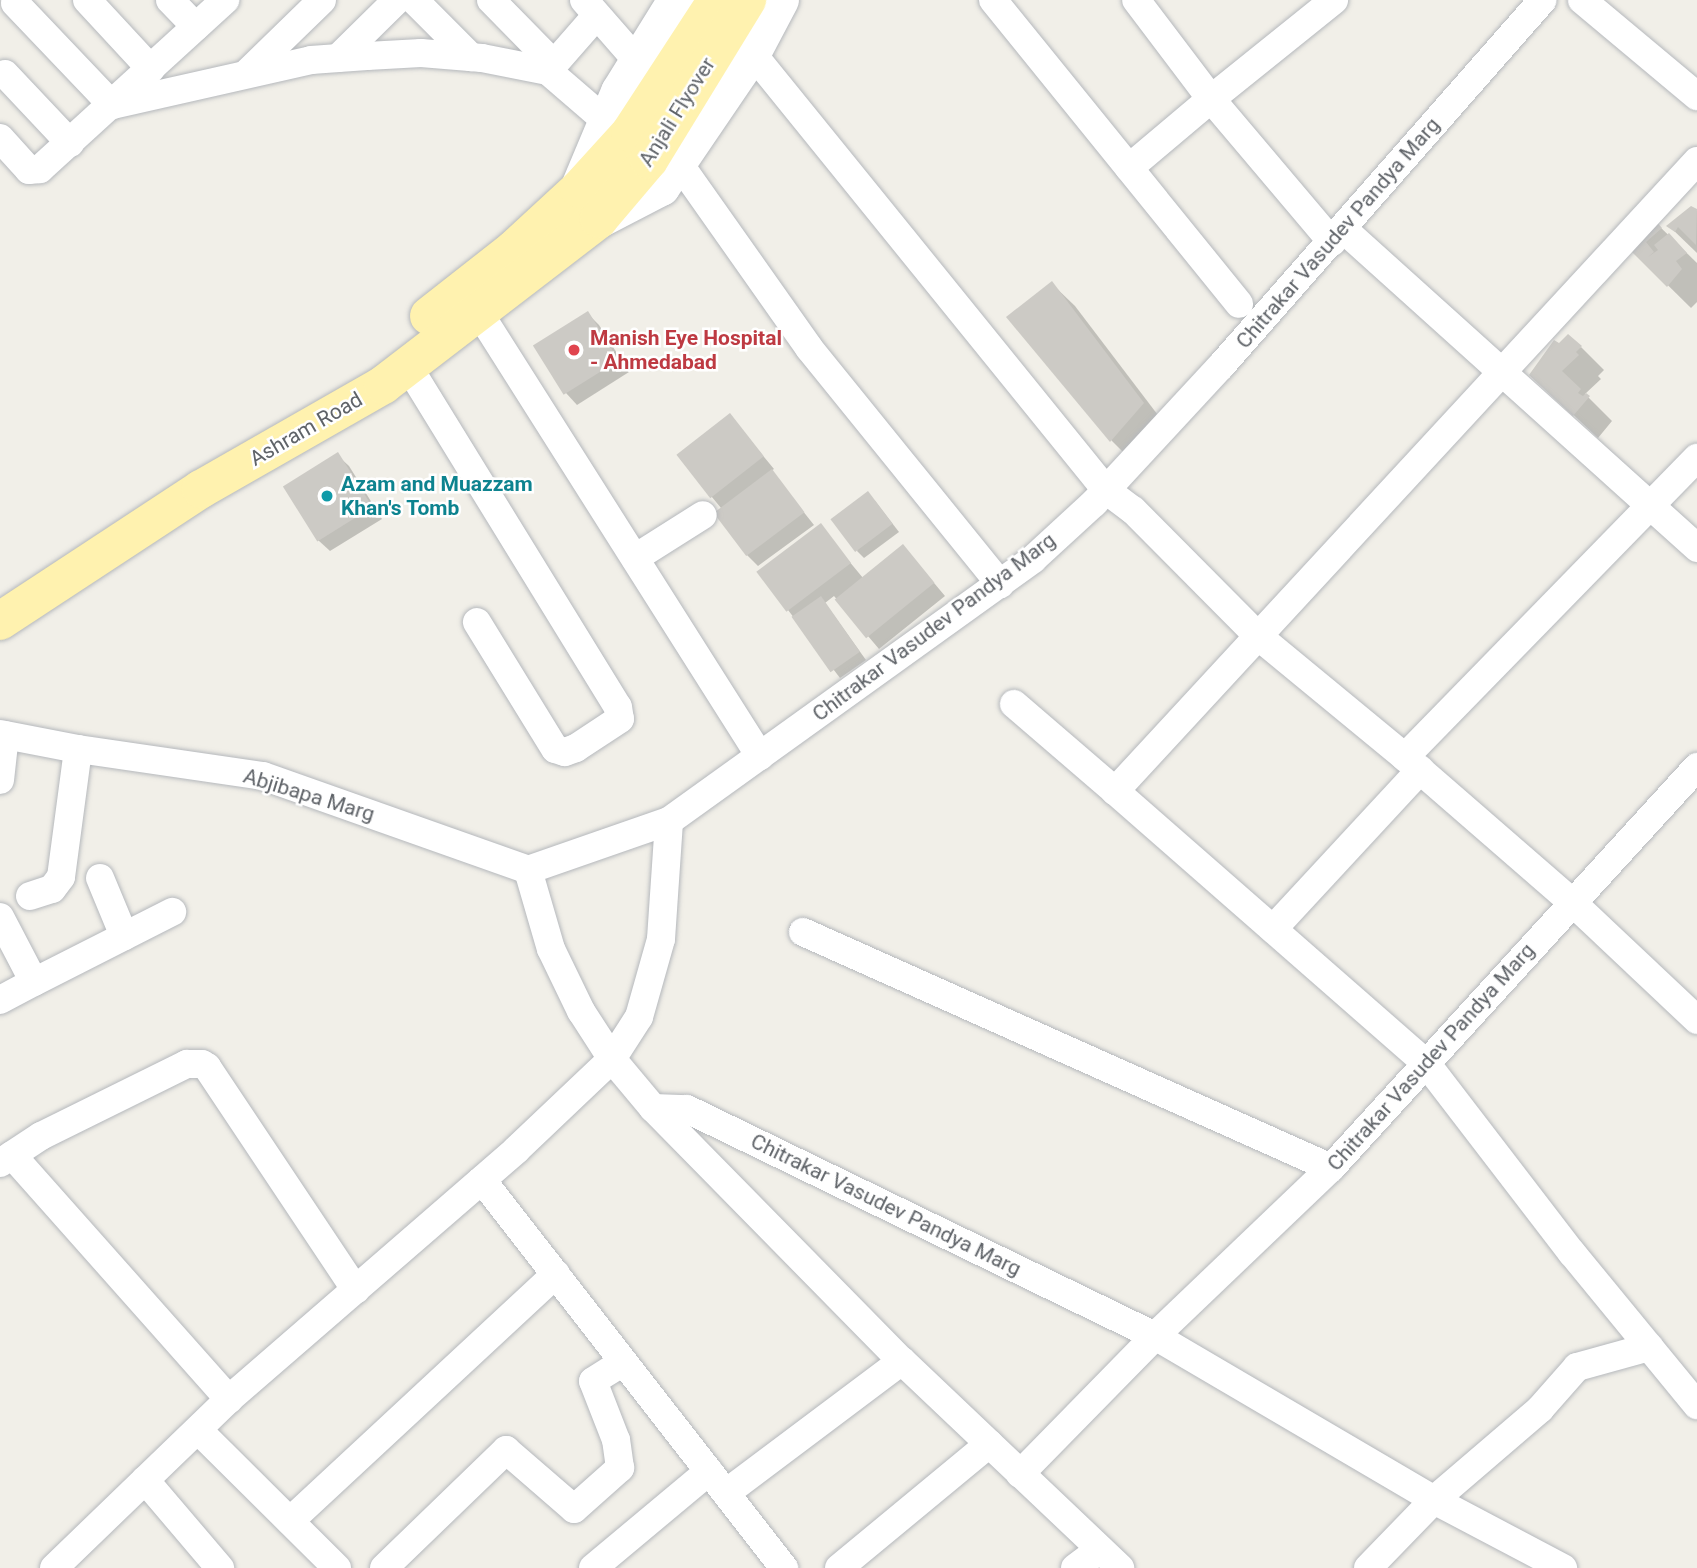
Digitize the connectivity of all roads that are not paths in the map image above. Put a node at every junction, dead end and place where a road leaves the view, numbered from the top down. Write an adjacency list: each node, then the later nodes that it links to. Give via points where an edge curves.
1 (87, 0): 25 (street)
2 (170, 0): 19 (street)
3 (225, 0): 19 (street)
4 (322, 0): 27 (street)
5 (397, 0): 22 (street)
6 (414, 0): 21 (street)
7 (491, 0): 24 (street)
8 (677, 0): 23 (street)
9 (716, 0): 33 (main road, Anjali Flyover)
10 (747, 0): 33 (main road, Anjali Flyover)
11 (780, 0): 20 (street)
12 (993, 0): 35 (street)
13 (1136, 0): 29 (street)
14 (1334, 0): 29 (street)
15 (1542, 0): 37 (street, Chitrakar Vasudev Pandya Marg)
16 (1582, 0): 28 (street)
17 (593, 6): 23 (street); 24 (street)
18 (9, 7): 30 (street)
19 (196, 27): 25 (street)
20 (752, 53): 33 (street); 43 (street)
21 (471, 57): 22 (street, via 421,52); 24 (street)
22 (338, 58): 27 (street)
23 (639, 63): 33 (street)
24 (551, 67): 33 (street)
25 (151, 69): 30 (street)
26 (2, 74): 32 (street)
27 (246, 74): 30 (street)
28 (1697, 96)
29 (1211, 99): 35 (street); 37 (street)
30 (112, 105): 32 (street)
31 (0, 138): 32 (street, via 30,170)
32 (70, 143)
33 (641, 144): 36 (main road, Anjali Flyover); 36 (street, via 661,187); 48 (street)
34 (1697, 161): 41 (street)
35 (1129, 168): 38 (street)
36 (589, 204): 39 (main road, Ashram Road); 49 (main road, Ashram Road, via 513,250 368,363 187,467)
37 (1337, 235): 41 (street); 43 (street, Chitrakar Vasudev Pandya Marg)
38 (1239, 304)
39 (478, 311): 40 (main road, Ashram Road); 47 (street)
40 (408, 366): 50 (main road, Ashram Road, via 383,385 201,489); 51 (street, via 618,707 620,719 576,748 555,749)
41 (1502, 373): 44 (street); 52 (street)
42 (1697, 458): 44 (street)
43 (1107, 490): 48 (street, Chitrakar Vasudev Pandya Marg); 52 (street, via 1133,510)
44 (1650, 507): 46 (street); 57 (street)
45 (703, 515): 47 (street)
46 (1697, 548)
47 (635, 558): 56 (street)
48 (1000, 584): 56 (street, Chitrakar Vasudev Pandya Marg)
49 (0, 589)
50 (0, 621)
51 (477, 622)
52 (1258, 636): 57 (street); 60 (street)
53 (1014, 704): 60 (street)
54 (3, 734): 55 (street, Abjibapa Marg); 59 (street)
55 (78, 749): 62 (street, Abjibapa Marg, via 263,776); 64 (street, via 61,877 52,889)
56 (760, 756): 61 (street, Chitrakar Vasudev Pandya Marg)
57 (1412, 764): 65 (street); 68 (street)
58 (1697, 767): 65 (street, Chitrakar Vasudev Pandya Marg)
59 (0, 780)
60 (1115, 791): 68 (street)
61 (669, 821): 62 (street, Chitrakar Vasudev Pandya Marg); 74 (street, via 661,939 639,1017)
62 (528, 870): 74 (street, via 551,950 581,1012)
63 (100, 878): 70 (street)
64 (30, 896)
65 (1572, 902): 73 (street); 75 (street, Chitrakar Vasudev Pandya Marg)
66 (172, 912): 70 (street)
67 (0, 917): 71 (street)
68 (1273, 929): 75 (street)
69 (803, 932): 78 (street)
70 (124, 936): 71 (street)
71 (34, 982): 72 (street)
72 (0, 1000)
73 (1697, 1020)
74 (612, 1059): 76 (street); 79 (street)
75 (1426, 1063): 78 (street, Chitrakar Vasudev Pandya Marg); 83 (street)
76 (653, 1108): 82 (street, Chitrakar Vasudev Pandya Marg, via 687,1109); 84 (street)
77 (6, 1159): 81 (street, via 41,1136 187,1064 202,1064); 86 (street)
78 (1331, 1168): 82 (street, Chitrakar Vasudev Pandya Marg)
79 (482, 1180): 80 (street); 81 (street)
80 (556, 1274): 85 (street); 94 (street)
81 (356, 1290): 86 (street)
82 (1154, 1336): 90 (street, Chitrakar Vasudev Pandya Marg); 93 (street)
83 (1649, 1347): 87 (street); 93 (street, via 1577,1367 1540,1409)
84 (902, 1361): 89 (street); 92 (street)
85 (624, 1362): 92 (street); 99 (street, via 593,1381 616,1440 620,1468 574,1509 506,1450)
86 (229, 1399): 88 (street)
87 (1697, 1405)
88 (198, 1430): 91 (street); 94 (street)
89 (989, 1444): 90 (street); 102 (street)
90 (1020, 1474): 95 (street)
91 (145, 1480): 96 (street); 97 (street)
92 (717, 1482): 100 (street); 101 (street)
93 (1434, 1500): 104 (street); 105 (street)
94 (290, 1521): 98 (street)
95 (1110, 1559): 103 (street)
96 (54, 1568)
97 (220, 1568)
98 (337, 1568)
99 (384, 1568)
100 (593, 1568)
101 (785, 1568)
102 (839, 1568)
103 (1075, 1568)
104 (1368, 1568)
105 (1563, 1568)

